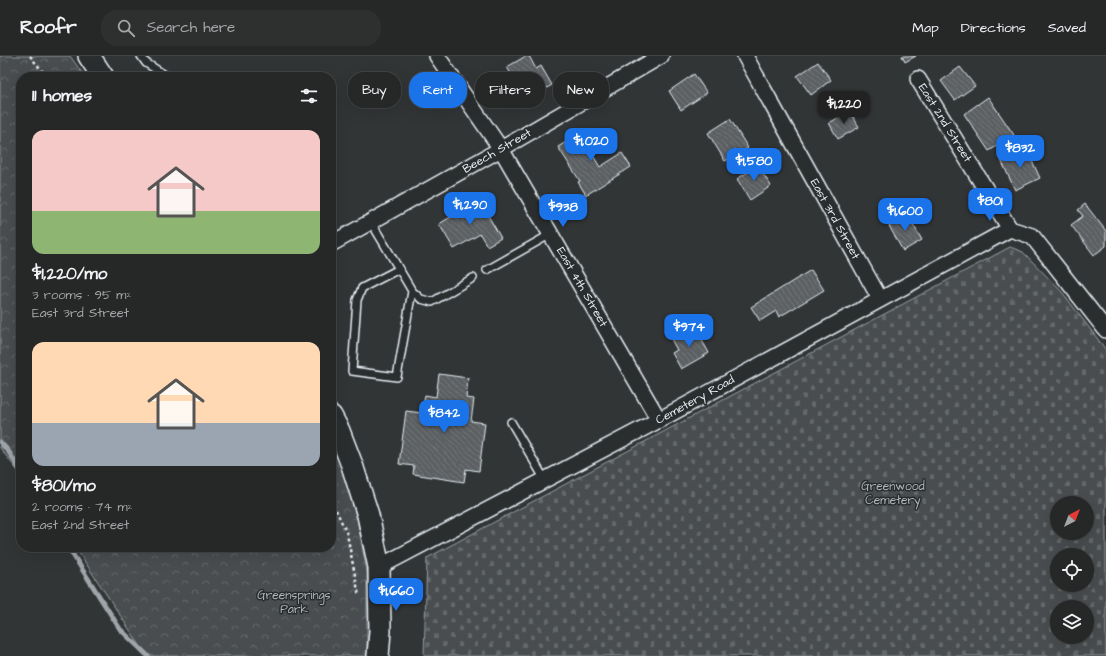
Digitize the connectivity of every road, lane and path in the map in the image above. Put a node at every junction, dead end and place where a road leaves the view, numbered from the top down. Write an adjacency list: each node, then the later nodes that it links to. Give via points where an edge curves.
1 (30, 56): 7 (path)
2 (89, 56): 8 (main road)
3 (141, 56): 9 (lane, via 146,63)
4 (437, 56): 11 (street, East 4th Street)
5 (661, 56): 11 (street, Beech Street)
6 (745, 56): 20 (street, East 3rd Street)
7 (43, 72)
8 (100, 72)
9 (160, 72)
10 (918, 79): 13 (street, East 2nd Street)
11 (501, 149): 12 (street, Beech Street); 14 (street, East 4th Street)
12 (371, 222): 15 (street, Beech Street); 16 (lane)
13 (1010, 229): 20 (street, Cemetery Road); 21 (street, via 1032,236)
14 (551, 234): 17 (lane); 22 (street, East 4th Street)
15 (336, 241)
16 (399, 268): 19 (lane); 19 (lane, via 362,288 358,300 352,371 397,377)
17 (487, 270)
18 (473, 278): 19 (lane, via 432,302 421,299)
19 (412, 291)
20 (880, 299): 22 (street, Cemetery Road)
21 (1106, 330)
22 (659, 420): 25 (street, Cemetery Road)
23 (511, 422): 25 (lane)
24 (336, 425): 27 (main road, via 368,515)
25 (545, 480): 27 (street, Cemetery Road)
26 (336, 510): 28 (path, via 347,534)
27 (378, 567): 29 (main road)
28 (360, 599)
29 (378, 656)

